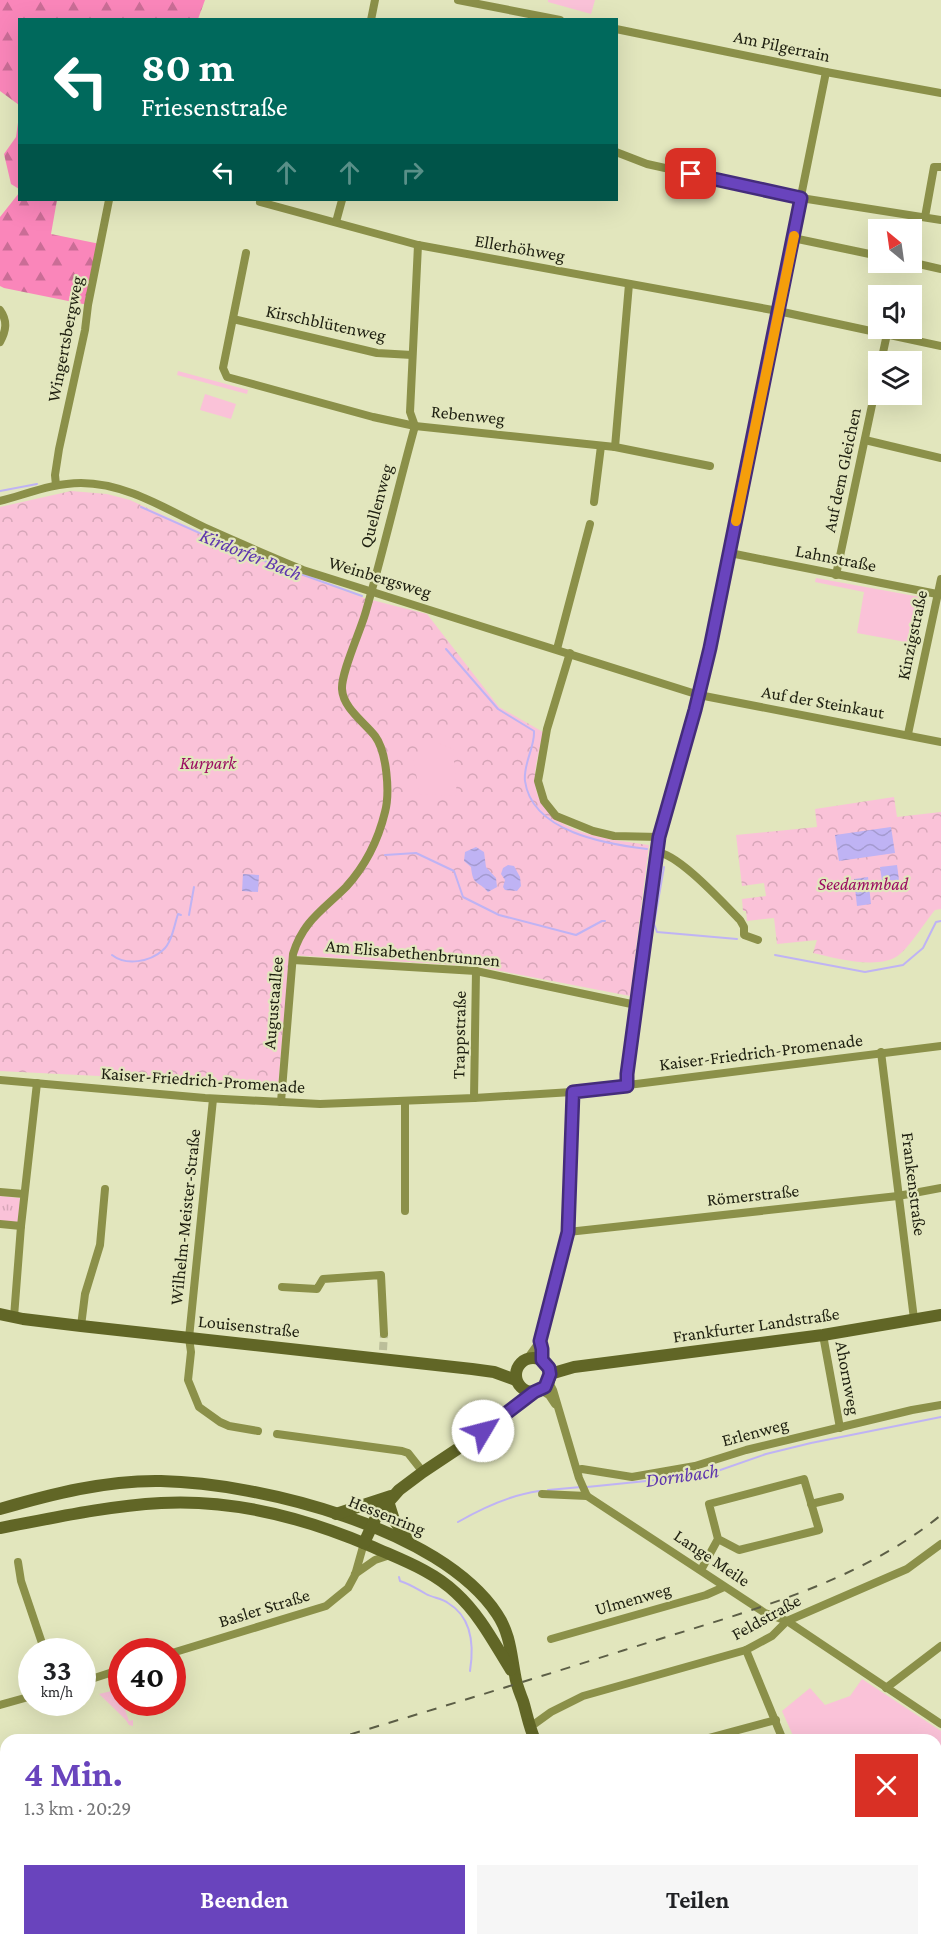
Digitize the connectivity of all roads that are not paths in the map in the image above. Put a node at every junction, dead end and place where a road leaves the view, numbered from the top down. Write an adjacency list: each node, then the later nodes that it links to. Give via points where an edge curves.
1 (375, 0): 3 (street)
2 (458, 0): 4 (street)
3 (371, 18)
4 (550, 18)
5 (618, 29): 6 (street, Am Pilgerrain)
6 (826, 72): 7 (street, Am Pilgerrain); 10 (street)
7 (941, 93)
8 (618, 154): 10 (street, via 647,164)
9 (941, 167): 14 (street, via 934,166)
10 (801, 198): 14 (street); 17 (street)
11 (109, 201): 39 (street, Wingertsbergweg, via 59,449)
12 (342, 201): 16 (street)
13 (260, 202): 16 (street, Ellerhöhweg)
14 (925, 217): 15 (street)
15 (941, 220)
16 (336, 222): 18 (street, Ellerhöhweg)
17 (793, 238): 20 (street); 25 (street)
18 (418, 245): 23 (street, Ellerhöhweg); 31 (street, Quellenweg)
19 (246, 253): 26 (street)
20 (868, 254)
21 (922, 265): 22 (street)
22 (941, 269)
23 (629, 284): 25 (street, Ellerhöhweg); 36 (street)
24 (0, 310): 29 (street, via 6,326)
25 (778, 312): 27 (street, Ellerhöhweg); 43 (street)
26 (233, 320): 31 (street, Kirschblütenweg, via 376,353); 33 (street, Rebenweg, via 223,368 227,377)
27 (868, 330)
28 (910, 339): 30 (street, Ellerhöhweg)
29 (0, 342)
30 (941, 346)
31 (412, 355): 33 (street, Quellenweg, via 410,412)
32 (872, 405): 34 (street, Auf dem Gleichen)
33 (415, 426): 35 (street, Rebenweg); 46 (street, Quellenweg)
34 (865, 440): 37 (street); 44 (street, Auf dem Gleichen)
35 (601, 446): 36 (street, Rebenweg); 41 (street)
36 (615, 447): 38 (street, Rebenweg)
37 (941, 458)
38 (710, 466)
39 (56, 485): 40 (street, Weinbergsweg); 46 (street, Weinbergsweg, via 116,487 303,570)
40 (0, 501)
41 (594, 502)
42 (591, 524): 48 (street)
43 (730, 553): 44 (street, Lahnstraße); 50 (street)
44 (837, 575): 47 (street, Lahnstraße)
45 (941, 579): 47 (street, Kinzigstraße)
46 (371, 591): 48 (street, Weinbergsweg); 55 (street, Quellenweg, via 342,686 346,704 380,744 387,780 386,809)
47 (937, 594): 51 (street, Kinzigstraße)
48 (557, 649): 49 (street, Weinbergsweg)
49 (570, 653): 50 (street, Weinbergsweg); 53 (street, via 547,729 538,781 544,801 556,816 593,831)
50 (699, 695): 51 (street, Auf der Steinkaut); 53 (street)
51 (908, 734): 52 (street, Auf der Steinkaut)
52 (941, 741)
53 (659, 837): 54 (street)
54 (656, 852): 56 (street, via 691,873 740,920 744,935); 59 (street)
55 (366, 862): 57 (street, Augustaallee, via 299,934)
56 (758, 940)
57 (293, 960): 58 (street, Am Elisabethenbrunnen); 69 (street, Augustaallee)
58 (476, 971): 59 (street, Am Elisabethenbrunnen); 66 (street, Trappstraße)
59 (636, 1005): 64 (street)
60 (941, 1046): 61 (street, Kaiser-Friedrich-Promenade)
61 (881, 1052): 64 (street, Kaiser-Friedrich-Promenade); 74 (street, Frankenstraße)
62 (0, 1080): 63 (street, Kaiser-Friedrich-Promenade)
63 (37, 1083): 67 (street, Kaiser-Friedrich-Promenade); 73 (street)
64 (627, 1086): 65 (street, Kaiser-Friedrich-Promenade)
65 (573, 1092): 66 (street, Kaiser-Friedrich-Promenade); 78 (street)
66 (474, 1098): 68 (street, Kaiser-Friedrich-Promenade)
67 (213, 1099): 69 (street, Kaiser-Friedrich-Promenade); 87 (street, Wilhelm-Meister-Straße)
68 (405, 1101): 69 (street, Kaiser-Friedrich-Promenade); 75 (street)
69 (281, 1102)
70 (941, 1188): 74 (street, Römerstraße)
71 (105, 1189): 84 (street, via 100,1245)
72 (0, 1192): 73 (street)
73 (24, 1194): 77 (street)
74 (898, 1196): 78 (street, Römerstraße); 83 (street, Frankenstraße)
75 (405, 1210)
76 (0, 1224): 77 (street)
77 (21, 1226): 82 (street)
78 (568, 1232): 88 (street)
79 (282, 1287): 85 (street, via 317,1289 323,1279 381,1275)
80 (0, 1314): 82 (street, Louisenstraße)
81 (941, 1315): 83 (street, Frankfurter Landstraße)
82 (14, 1317): 84 (street, Louisenstraße)
83 (914, 1319): 86 (street, Frankfurter Landstraße)
84 (81, 1326): 87 (street, Louisenstraße)
85 (384, 1334)
86 (823, 1335): 91 (street, Frankfurter Landstraße, via 574,1366); 93 (street, Ahornweg)
87 (189, 1338): 90 (street, Louisenstraße, via 383,1355); 94 (street, Wilhelm-Meister-Straße, via 188,1380 199,1407 220,1422)
88 (540, 1341): 89 (street); 91 (street)
89 (523, 1361): 90 (street, Louisenstraße); 91 (street, via 532,1358); 91 (street, via 516,1374)
90 (494, 1372): 91 (street, Louisenstraße)
91 (537, 1379): 96 (street, via 512,1409); 97 (street, via 559,1409)
92 (941, 1405): 93 (street, Erlenweg)
93 (840, 1428): 97 (street, Erlenweg, via 695,1466 632,1477 582,1469)
94 (258, 1431)
95 (277, 1434): 96 (street, via 402,1451)
96 (423, 1472): 102 (street)
97 (578, 1474): 100 (street)
98 (228, 1487): 104 (street, via 230,1500); 105 (street, Hessenring, via 161,1481 120,1483 73,1490); 106 (street, Hessenring)
99 (542, 1494): 100 (street)
100 (586, 1494): 115 (street, Lange Meile)
101 (840, 1497): 103 (street)
102 (391, 1498): 106 (street); 107 (street); 111 (street, via 394,1520)
103 (812, 1504): 109 (street, via 819,1530 739,1550); 109 (street, via 804,1479 709,1504)
104 (226, 1506): 108 (street, Hessenring, via 161,1503); 110 (street, Hessenring, via 294,1520)
105 (0, 1509)
106 (335, 1514): 107 (street, Hessenring)
107 (371, 1527): 110 (street); 111 (street, Hessenring)
108 (0, 1528)
109 (718, 1539): 115 (street)
110 (364, 1543): 113 (street, Hessenring); 116 (street, Basler Straße)
111 (411, 1543): 124 (street, Hessenring, via 449,1566 496,1613 507,1635)
112 (941, 1544): 118 (street, Feldstraße, via 907,1569)
113 (390, 1555): 116 (street, Hessenring, via 375,1560); 124 (street, Hessenring, via 434,1576 456,1593 486,1628)
114 (18, 1562): 119 (street)
115 (701, 1570): 117 (street, Lange Meile)
116 (355, 1575): 122 (street, Basler Straße, via 348,1588 326,1606)
117 (724, 1587): 118 (street, Lange Meile, via 765,1613); 120 (street, Ulmenweg)
118 (787, 1621): 123 (street, Feldstraße, via 772,1636); 125 (street, Lange Meile)
119 (40, 1638)
120 (551, 1640)
121 (941, 1646): 125 (street)
122 (186, 1649)
123 (746, 1650): 129 (street); 131 (street, Feldstraße, via 574,1700)
124 (515, 1677): 127 (street)
125 (886, 1688): 130 (street, Lange Meile)
126 (18, 1700): 128 (street)
127 (524, 1704): 131 (street); 132 (street)
128 (0, 1705)
129 (776, 1720): 134 (street); 135 (street)
130 (941, 1724)
131 (533, 1725): 133 (street)
132 (534, 1734)
133 (535, 1734)
134 (724, 1734)
135 (781, 1734)

